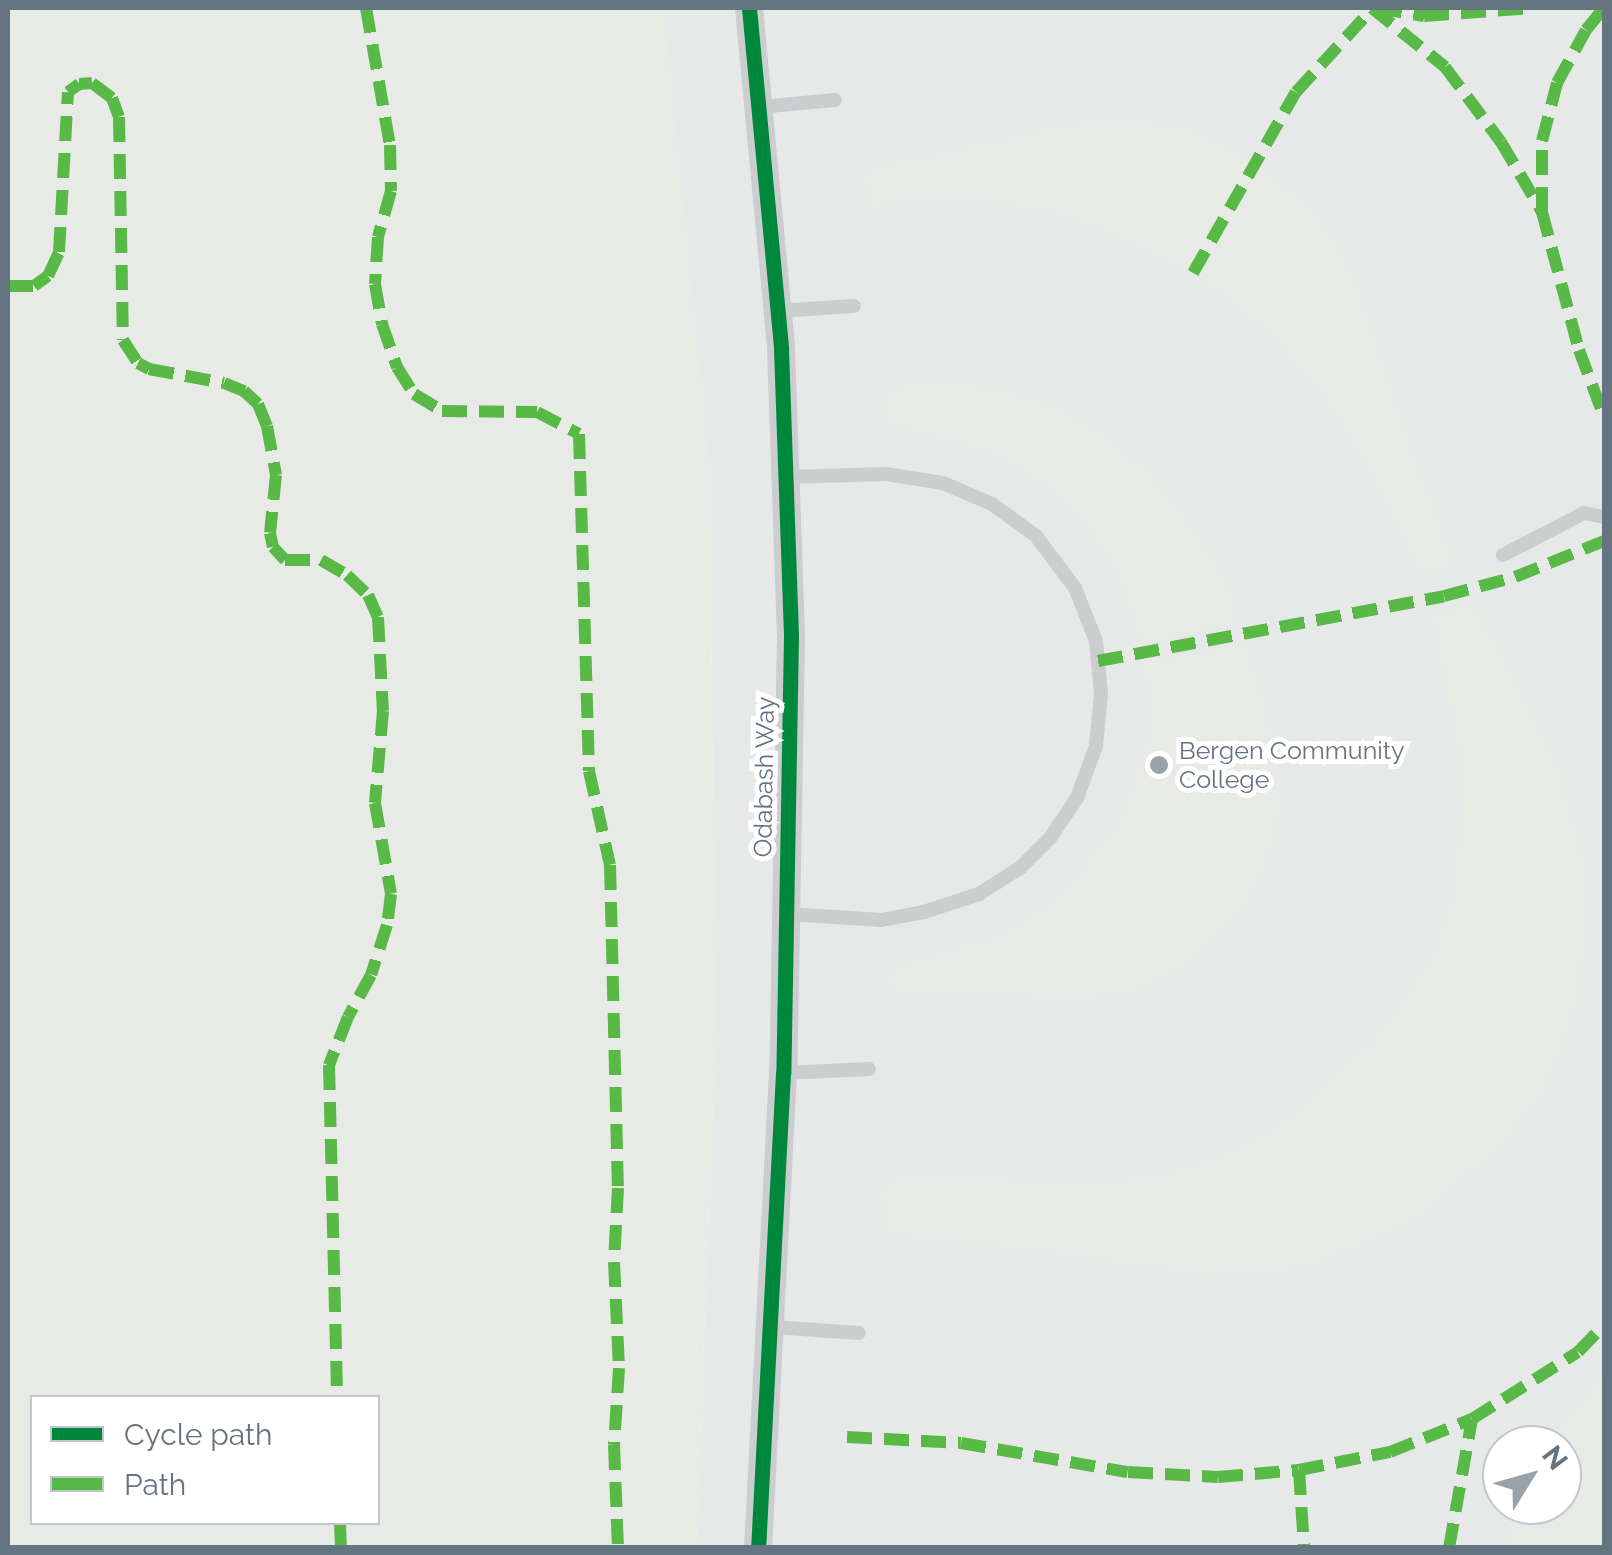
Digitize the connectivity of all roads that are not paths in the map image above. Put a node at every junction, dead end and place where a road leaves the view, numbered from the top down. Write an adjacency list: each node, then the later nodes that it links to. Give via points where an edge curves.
1 (749, 8): 3 (street, Odabash Way)
2 (836, 100): 3 (lane)
3 (760, 107): 5 (street, Odabash Way)
4 (854, 306): 5 (lane)
5 (778, 311): 6 (street, Odabash Way)
6 (787, 477): 9 (street, Odabash Way); 9 (lane, via 886,474 943,484 992,504 1036,536 1075,588 1096,641 1102,694 1096,746 1077,798 1020,868 979,894 924,912 881,920)
7 (1604, 517): 8 (lane, via 1584,514)
8 (1503, 555)
9 (787, 914): 11 (street, Odabash Way)
10 (869, 1069): 11 (lane)
11 (784, 1074): 12 (street, Odabash Way)
12 (773, 1328): 13 (lane); 14 (street, Odabash Way)
13 (859, 1333)
14 (758, 1548)

